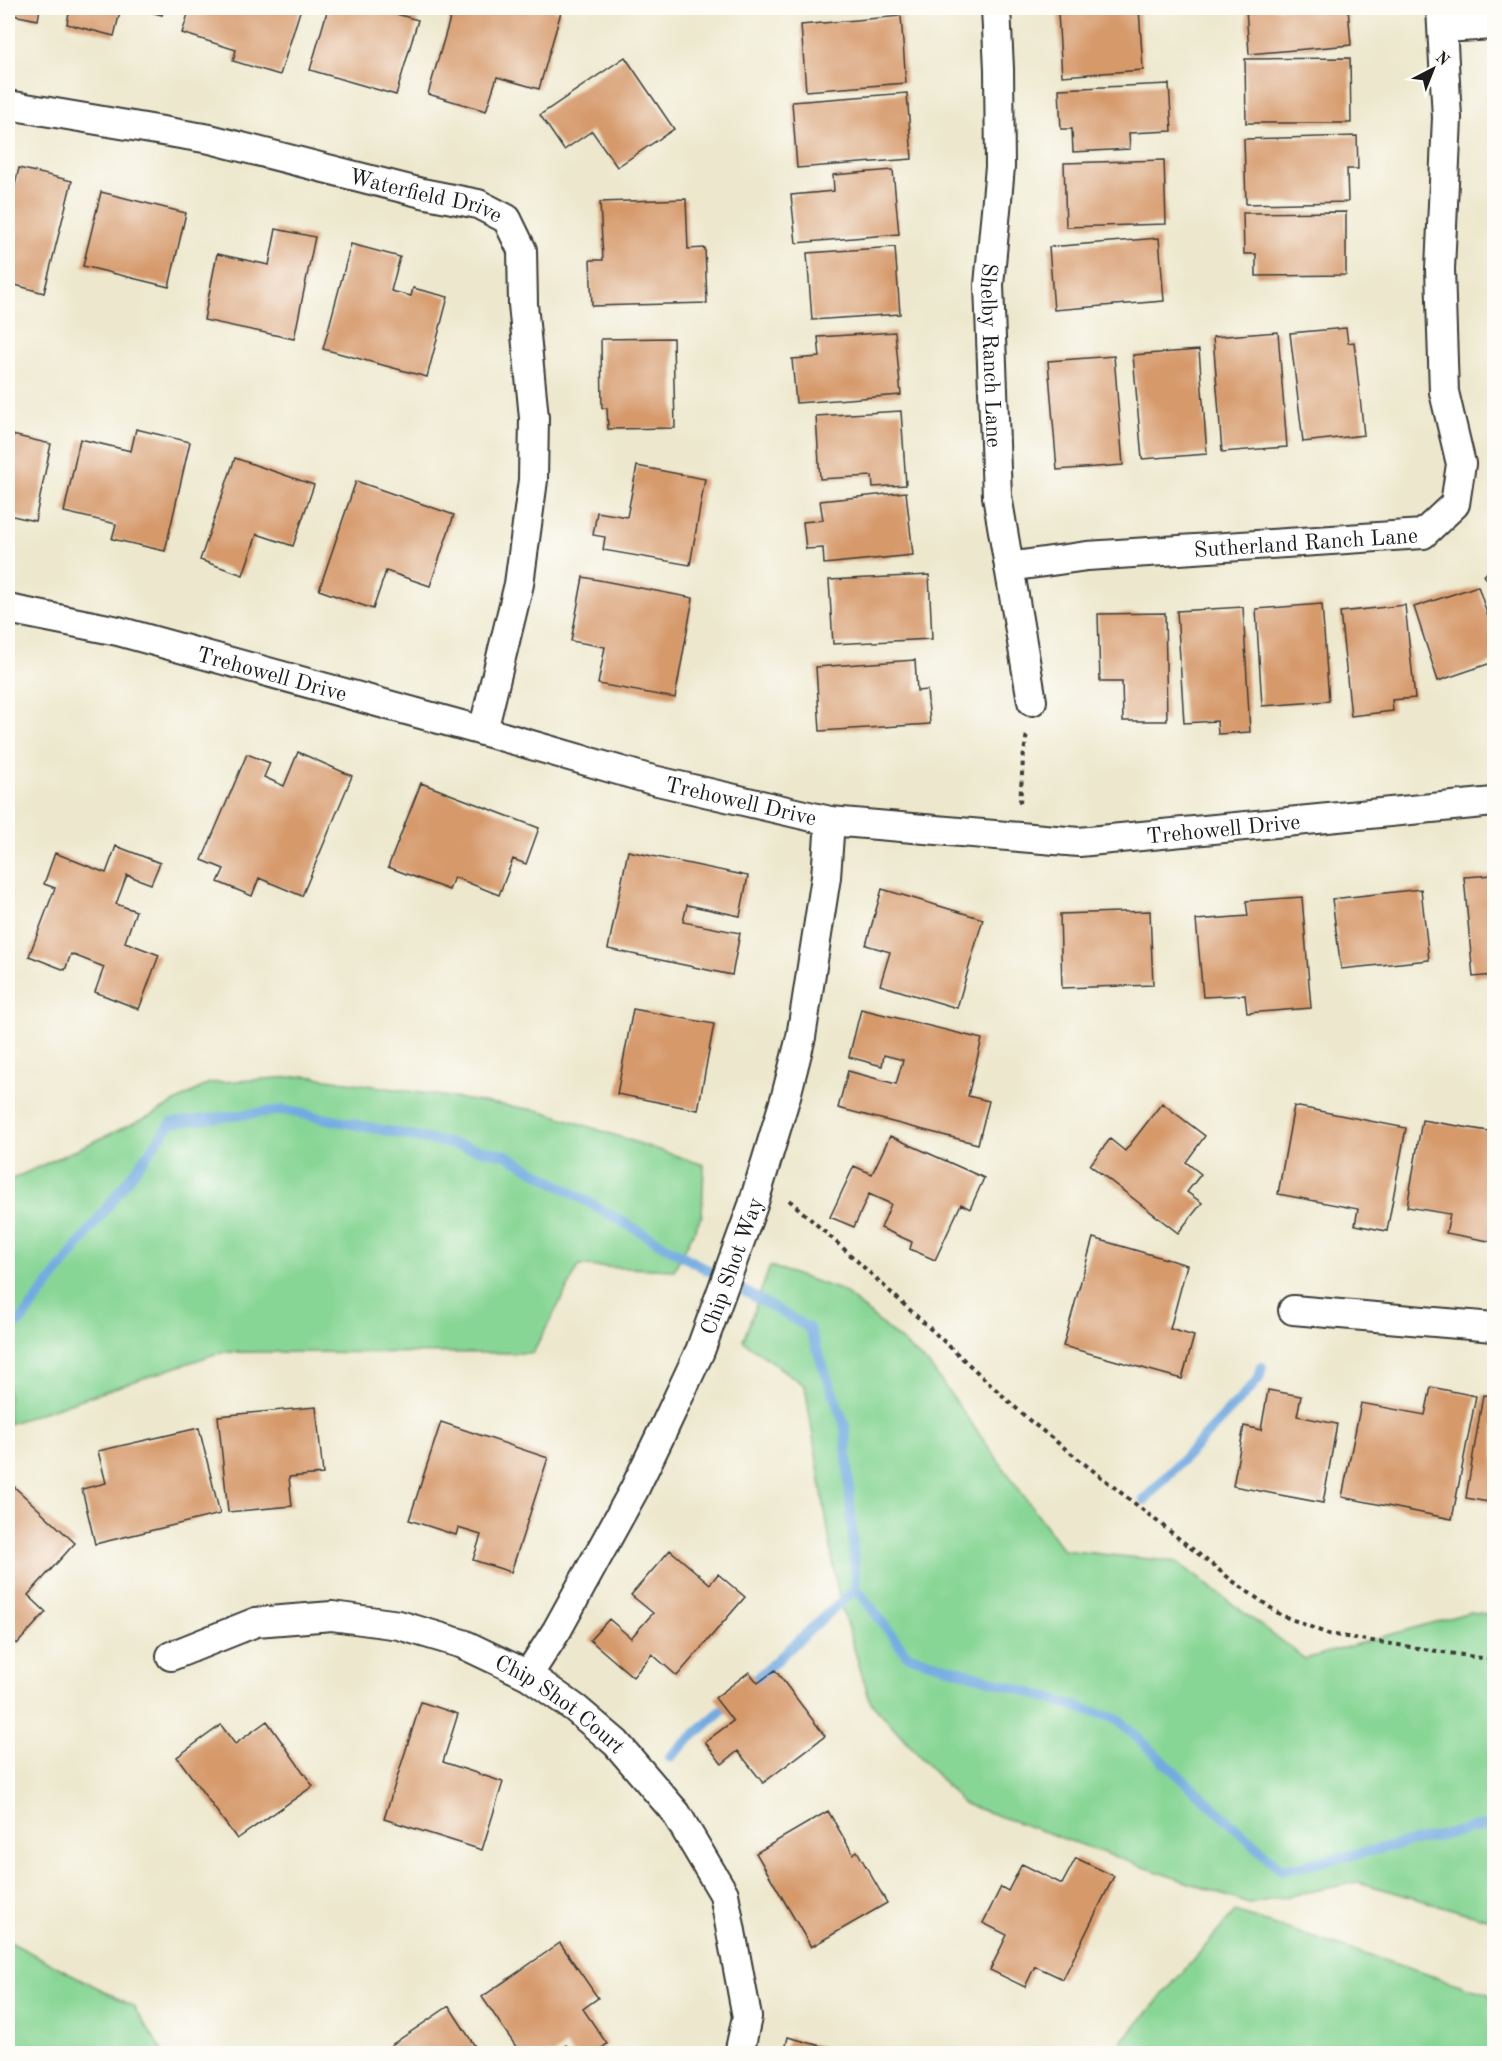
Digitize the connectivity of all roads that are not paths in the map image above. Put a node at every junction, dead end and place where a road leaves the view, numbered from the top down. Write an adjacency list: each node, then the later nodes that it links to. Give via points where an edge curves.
1 (996, 8): 5 (street, Shelby Ranch Lane, via 1000,167 989,285 997,496)
2 (1442, 18): 3 (street); 5 (street, Sutherland Ranch Lane, via 1447,118 1440,269 1444,392 1461,464 1455,504 1423,534 1087,556)
3 (1494, 25)
4 (8, 105): 8 (street, Waterfield Drive, via 210,139 478,204 507,219 522,250 534,418 533,480 519,584)
5 (1009, 567): 7 (street, Shelby Ranch Lane)
6 (8, 609): 8 (street, Trehowell Drive, via 118,631)
7 (1032, 701)
8 (483, 731): 10 (street, Trehowell Drive, via 650,779)
9 (1494, 802): 10 (street, Trehowell Drive, via 1078,842)
10 (830, 821): 14 (street, Chip Shot Way, via 826,877 801,1037 753,1205 700,1351 634,1490)
11 (1293, 1310): 12 (street)
12 (1494, 1327)
13 (171, 1656): 14 (street, Chip Shot Court, via 256,1622 332,1616 399,1625 463,1644)
14 (528, 1675): 15 (street, Chip Shot Court, via 616,1743 676,1813 724,1894 747,2018)
15 (739, 2054)

